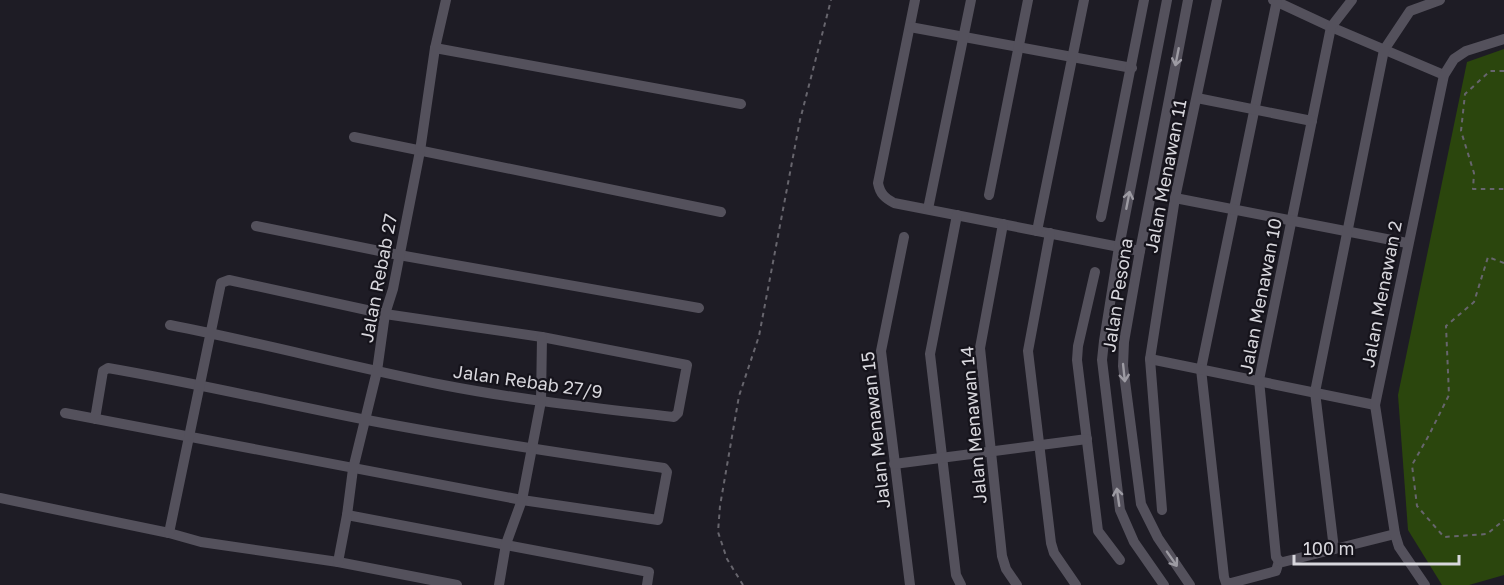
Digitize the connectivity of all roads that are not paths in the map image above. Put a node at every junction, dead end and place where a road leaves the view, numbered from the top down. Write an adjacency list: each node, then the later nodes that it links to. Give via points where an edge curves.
1 (446, 0): 18 (street, Jalan Rebab 27)
2 (915, 0): 13 (street)
3 (971, 0): 15 (street)
4 (1028, 0): 17 (street)
5 (1084, 0): 20 (street)
6 (1144, 0): 21 (street)
7 (1167, 0): 44 (street, Jalan Pesona, one-way to 7)
8 (1188, 0): 45 (street, Jalan Pesona, one-way to 45)
9 (1217, 0): 23 (street, Jalan Menawan 11)
10 (1275, 0): 14 (street); 25 (street)
11 (1352, 0): 14 (street, Jalan Menawan 10)
12 (1440, 0): 19 (street, via 1410,11)
13 (910, 27): 15 (street); 32 (street, via 878,183 879,191 894,203)
14 (1331, 27): 19 (street); 26 (street, Jalan Menawan 10)
15 (963, 37): 17 (street); 32 (street)
16 (1504, 39): 22 (street, Jalan Menawan 2, via 1466,51 1454,59)
17 (1018, 47): 20 (street); 29 (street)
18 (435, 48): 24 (street); 28 (street, Jalan Rebab 27)
19 (1384, 50): 22 (street); 40 (street)
20 (1073, 57): 21 (street); 39 (street)
21 (1132, 68): 35 (street)
22 (1444, 75): 43 (street, Jalan Menawan 2)
23 (1197, 98): 25 (street); 30 (street, Jalan Menawan 11)
24 (741, 104)
25 (1254, 110): 26 (street); 31 (street)
26 (1312, 121): 36 (street, Jalan Menawan 10)
27 (354, 137): 28 (street)
28 (420, 151): 33 (street); 46 (street, Jalan Rebab 27)
29 (989, 195)
30 (1175, 198): 31 (street); 53 (street, Jalan Menawan 11)
31 (1234, 208): 36 (street); 54 (street)
32 (928, 209): 34 (street)
33 (721, 212)
34 (957, 215): 37 (street); 69 (street, via 930,348)
35 (1101, 217)
36 (1292, 219): 40 (street); 56 (street, Jalan Menawan 10)
37 (1003, 224): 39 (street); 68 (street, Jalan Menawan 14, via 980,341)
38 (256, 226): 46 (street)
39 (1037, 231): 41 (street)
40 (1348, 231): 43 (street); 58 (street)
41 (1050, 233): 44 (street); 66 (street, via 1028,351)
42 (904, 237): 70 (street, Jalan Menawan 15, via 882,344)
43 (1407, 243): 60 (street, Jalan Menawan 2)
44 (1119, 247): 45 (street); 90 (street, Jalan Pesona, one-way to 44, via 1125,525 1118,497 1102,360)
45 (1140, 251): 91 (street, Jalan Pesona, one-way to 91, via 1123,359 1138,491 1149,522)
46 (399, 255): 48 (street); 49 (street, Jalan Rebab 27)
47 (1095, 272): 65 (street, via 1077,353)
48 (699, 308)
49 (385, 314): 51 (street, via 229,280 221,283); 52 (street); 55 (street, Jalan Rebab 27)
50 (170, 325): 51 (street, Jalan Rebab 27/9)
51 (210, 333): 55 (street, Jalan Rebab 27/9); 57 (street)
52 (542, 337): 59 (street); 59 (street, Jalan Rebab 27/9, via 687,365 675,417)
53 (1150, 359): 54 (street); 74 (street, Jalan Menawan 11)
54 (1201, 369): 56 (street); 81 (street, via 1226,583 1276,571)
55 (377, 371): 59 (street, Jalan Rebab 27/9); 63 (street, Jalan Rebab 27)
56 (1259, 380): 58 (street); 81 (street, Jalan Menawan 10)
57 (201, 384): 62 (street, via 108,368 103,371); 63 (street); 64 (street)
58 (1315, 392): 60 (street); 79 (street)
59 (541, 401): 67 (street)
60 (1375, 405): 77 (street, Jalan Menawan 2)
61 (66, 413): 62 (street)
62 (95, 419): 64 (street)
63 (366, 419): 67 (street); 71 (street, Jalan Rebab 27)
64 (190, 435): 71 (street); 76 (street)
65 (1087, 439): 66 (street); 80 (street, via 1098,531)
66 (1039, 446): 68 (street); 89 (street, via 1052,549)
67 (532, 450): 73 (street); 73 (street, via 664,468 667,472 658,520)
68 (990, 453): 69 (street); 88 (street, Jalan Menawan 14, via 1004,563)
69 (943, 458): 70 (street); 87 (street, via 956,575)
70 (894, 464): 86 (street, Jalan Menawan 15)
71 (353, 469): 73 (street); 75 (street, Jalan Rebab 27)
72 (0, 498): 76 (street)
73 (522, 500): 78 (street)
74 (1162, 510)
75 (347, 515): 78 (street); 82 (street, Jalan Rebab 27)
76 (169, 533): 82 (street, via 201,542)
77 (1395, 534): 79 (street); 92 (street, Jalan Menawan 2)
78 (506, 544): 84 (street); 85 (street, via 649,572)
79 (1334, 549): 81 (street)
80 (1120, 560)
81 (1279, 561)
82 (338, 562): 83 (street)
83 (457, 585)
84 (499, 585)
85 (647, 585)
86 (910, 585)
87 (961, 585)
88 (1017, 585)
89 (1076, 585)
90 (1164, 585)
91 (1190, 585)
92 (1425, 585)

